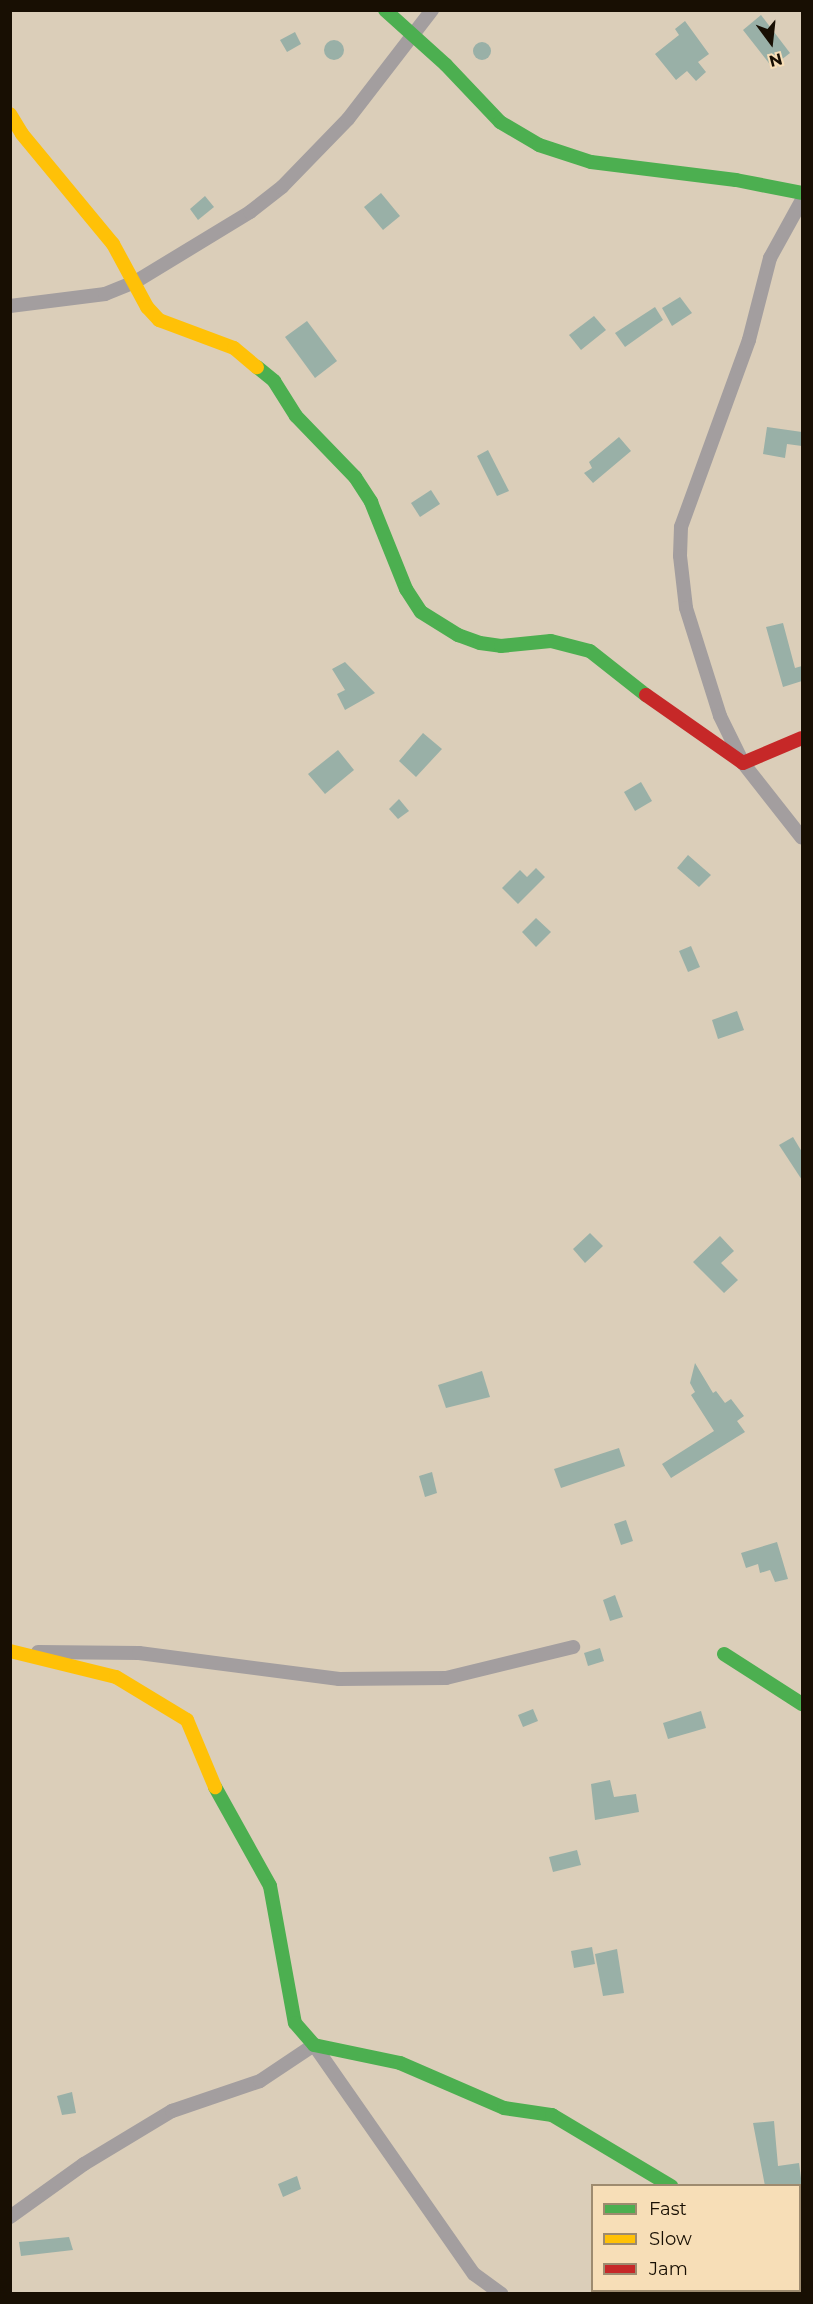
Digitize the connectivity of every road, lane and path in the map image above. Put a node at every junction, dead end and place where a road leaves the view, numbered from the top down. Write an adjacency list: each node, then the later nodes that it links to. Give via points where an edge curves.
1 (385, 10): 3 (street)
2 (432, 10): 3 (street)
3 (413, 34): 5 (street, via 500,122 539,145 591,162 736,180); 7 (street, via 348,119 282,187 250,212)
4 (10, 114): 7 (street, via 22,134 113,244)
5 (802, 193)
6 (802, 200): 10 (street, via 770,258 749,340 681,527 686,608 720,716)
7 (135, 282): 8 (street, via 105,294); 10 (street, via 159,320 234,348 274,381 296,416 355,477 371,502 406,589 421,612 458,636 480,643 501,646 551,641 590,651)
8 (10, 306)
9 (802, 738): 10 (street)
10 (743, 763): 11 (street)
11 (802, 838)
12 (573, 1647): 13 (street, via 435,1678 339,1679 140,1653)
13 (12, 1653): 16 (street, via 116,1677 188,1720 218,1794 270,1886 295,2023)
14 (724, 1654): 15 (street)
15 (802, 1704)
16 (314, 2045): 17 (street, via 400,2063 504,2108 552,2115); 18 (street, via 260,2081 164,2115 84,2164); 19 (street, via 474,2274)
17 (668, 2184)
18 (10, 2217)
19 (502, 2294)

